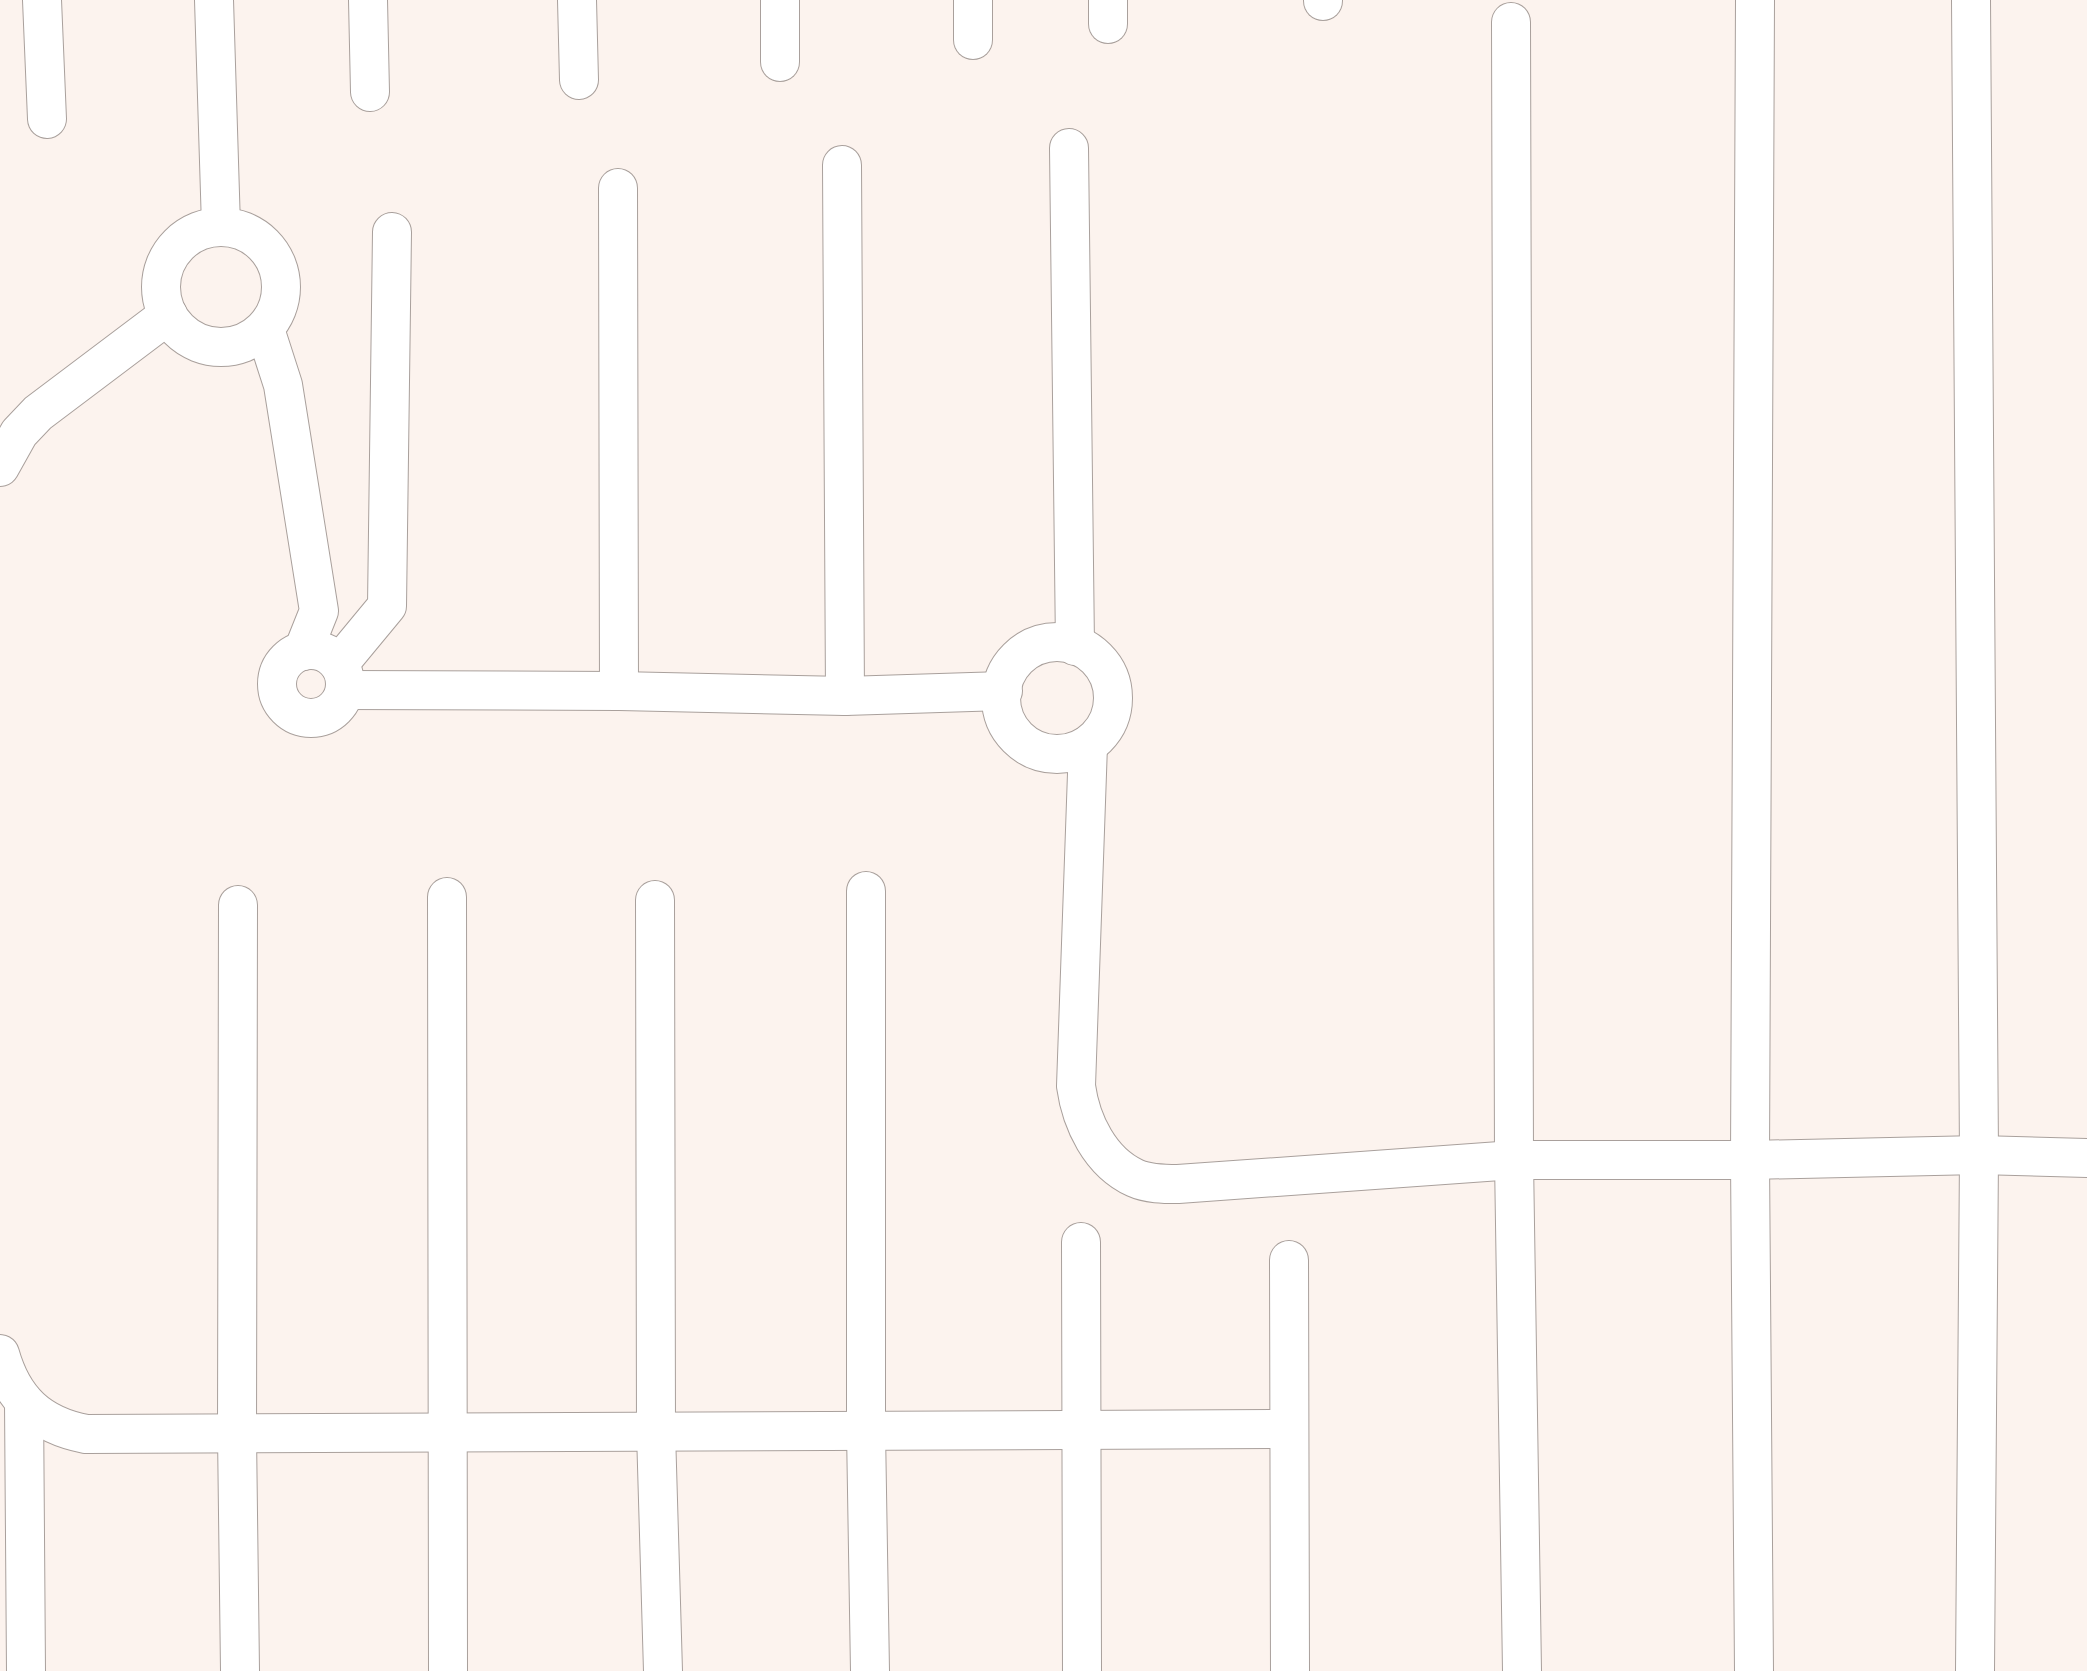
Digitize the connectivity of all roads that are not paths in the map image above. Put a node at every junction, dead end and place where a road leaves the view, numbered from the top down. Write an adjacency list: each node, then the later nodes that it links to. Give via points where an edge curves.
1 (42, 0): 14 (street)
2 (214, 0): 18 (street)
3 (368, 0): 13 (street)
4 (577, 0): 12 (street)
5 (780, 0): 11 (street)
6 (973, 0): 10 (street)
7 (1755, 0): 37 (street)
8 (1971, 0): 34 (street)
9 (1511, 22): 36 (street)
10 (973, 40)
11 (780, 62)
12 (579, 80)
13 (370, 92)
14 (47, 119)
15 (1069, 148): 23 (street)
16 (842, 165): 28 (street)
17 (618, 188): 26 (street)
18 (221, 226): 20 (street, via 183,240 169,257 162,276); 21 (street, via 242,230 260,241 273,257 281,276 281,295)
19 (392, 232): 25 (street, via 387,606)
20 (168, 315): 21 (street, via 179,330 212,346 232,346); 22 (street, via 38,413 19,433)
21 (265, 329): 24 (street, via 284,386 319,611)
22 (0, 467)
23 (1075, 646): 27 (street, via 1050,642 1032,648 1005,676); 29 (street, via 1102,664 1113,701 1105,726)
24 (303, 650): 25 (street, via 329,655); 25 (street, via 291,656 277,678 282,704 292,713 318,718 330,713 340,703)
25 (342, 677): 26 (street)
26 (619, 691): 28 (street)
27 (1003, 691): 28 (street); 29 (street, via 1003,712 1010,728 1037,751 1072,752)
28 (845, 696)
29 (1088, 745): 36 (street, via 1076,1086 1079,1110 1108,1158 1136,1179 1178,1184)
30 (866, 891): 44 (street)
31 (447, 897): 46 (street)
32 (655, 900): 45 (street)
33 (239, 905): 47 (street)
34 (1979, 1154): 35 (street); 37 (street); 57 (street)
35 (2087, 1158)
36 (1514, 1160): 37 (street); 55 (street)
37 (1750, 1160): 56 (street)
38 (1081, 1242): 43 (street)
39 (1289, 1260): 42 (street)
40 (0, 1354): 41 (street, via 11,1384)
41 (24, 1402): 47 (street, via 51,1424 86,1434); 48 (street)
42 (1289, 1429): 43 (street); 54 (street)
43 (1080, 1430): 44 (street); 53 (street)
44 (866, 1431): 45 (street); 52 (street)
45 (656, 1432): 46 (street); 51 (street)
46 (448, 1433): 47 (street); 50 (street)
47 (237, 1434): 49 (street)
48 (26, 1671)
49 (240, 1671)
50 (448, 1671)
51 (663, 1671)
52 (870, 1671)
53 (1082, 1671)
54 (1290, 1671)
55 (1522, 1671)
56 (1754, 1671)
57 (1975, 1671)

